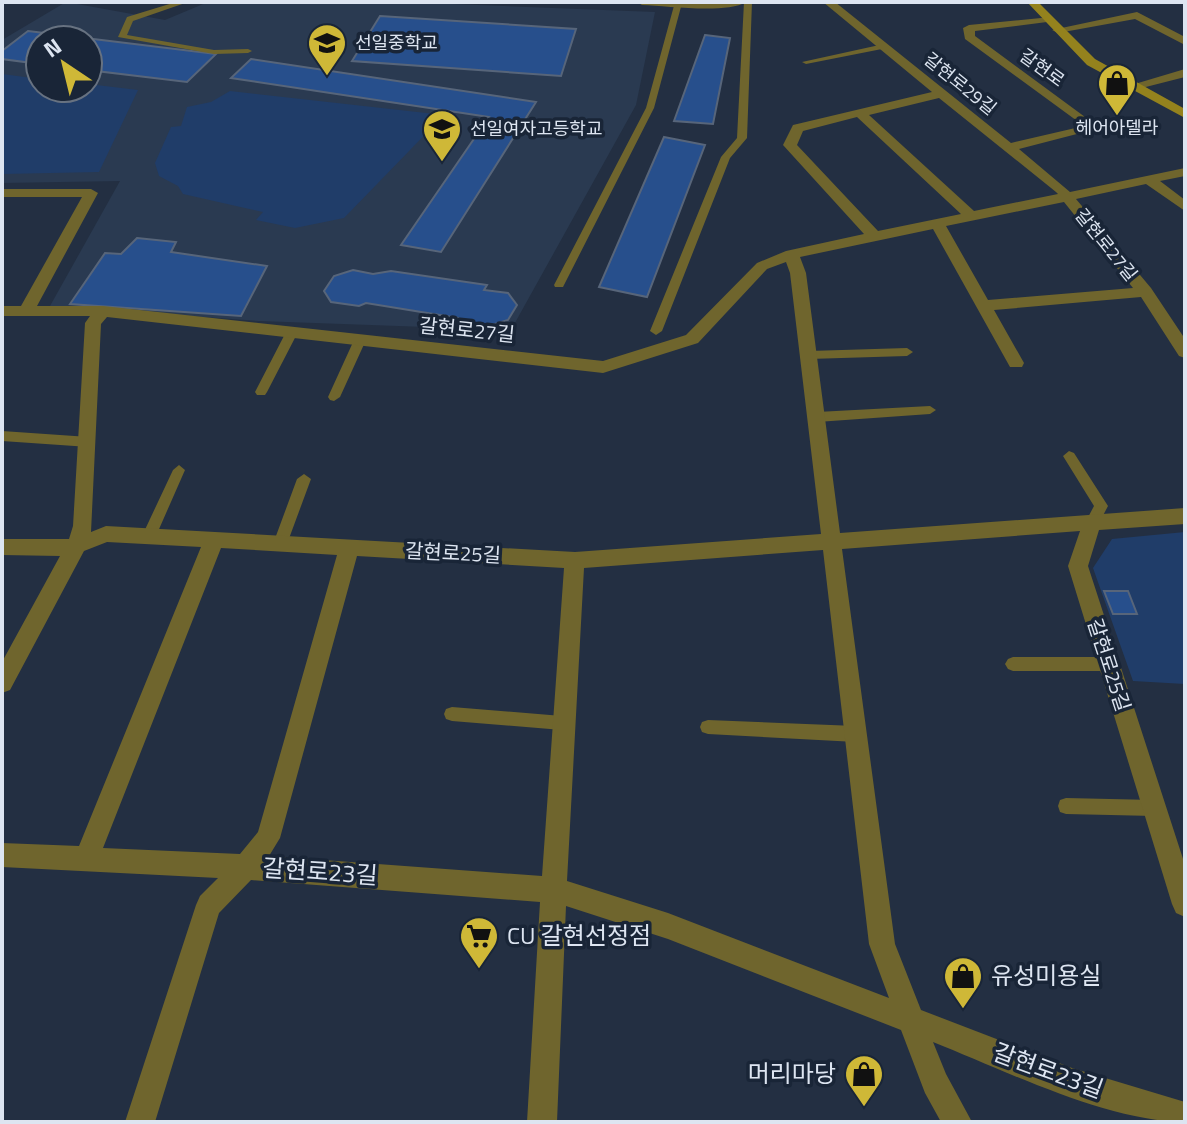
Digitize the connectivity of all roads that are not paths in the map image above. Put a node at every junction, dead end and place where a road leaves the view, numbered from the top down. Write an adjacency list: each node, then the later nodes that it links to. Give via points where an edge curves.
1 (184, 2): 13 (lane, via 130,19 122,37 214,52)
2 (642, 2): 7 (street)
3 (741, 2): 8 (street)
4 (748, 2): 36 (lane, via 742,138 726,157)
5 (828, 2): 12 (street, 갈현로29길)
6 (1032, 2): 9 (main road, 갈현로)
7 (678, 3): 8 (street); 30 (lane, via 650,108)
8 (707, 3)
9 (1047, 19): 10 (main road, 갈현로); 20 (street, 갈현로, via 969,28 969,37 1094,128)
10 (1058, 30): 11 (street, via 1137,15); 16 (main road, 갈현로, via 1091,62)
11 (1185, 42)
12 (884, 46): 14 (lane); 17 (street, 갈현로29길)
13 (248, 51)
14 (806, 62)
15 (1185, 73): 16 (street)
16 (1134, 86): 18 (main road, 갈현로)
17 (943, 93): 19 (street); 20 (street, 갈현로29길)
18 (1183, 111)
19 (860, 113): 26 (street); 28 (street, via 798,128 790,145)
20 (1009, 147): 24 (street, 갈현로29길)
21 (1185, 172): 22 (street, 갈현로27길)
22 (1149, 180): 24 (street, 갈현로27길); 25 (street)
23 (2, 193): 34 (street, via 91,193)
24 (1067, 197): 26 (street, 갈현로27길); 31 (street, 갈현로27길)
25 (1185, 207)
26 (972, 217): 27 (street, 갈현로27길)
27 (937, 224): 28 (street, 갈현로27길); 32 (street)
28 (875, 237): 29 (street, 갈현로27길)
29 (791, 254): 38 (street, 갈현로27길, via 762,266 692,339 603,367); 41 (street)
30 (559, 285)
31 (1145, 292): 32 (street); 40 (street)
32 (983, 306): 42 (street)
33 (2, 311): 34 (street, 갈현로27길)
34 (26, 311): 35 (street, 갈현로27길)
35 (103, 311): 37 (street, 갈현로27길); 48 (street, via 93,323)
36 (656, 331)
37 (292, 332): 38 (street, 갈현로27길); 43 (lane)
38 (360, 340): 44 (lane)
39 (907, 352): 41 (lane)
40 (1185, 352)
41 (809, 355): 46 (street)
42 (1016, 363)
43 (261, 392)
44 (334, 397)
45 (930, 410): 46 (lane)
46 (817, 417): 56 (street)
47 (2, 436): 48 (lane)
48 (89, 442): 59 (street, via 83,526)
49 (1069, 456): 53 (lane, via 1101,506)
50 (179, 470): 54 (lane)
51 (304, 479): 57 (lane)
52 (1185, 516): 53 (street, 갈현로25길)
53 (1092, 523): 56 (street, 갈현로25길); 63 (street, 갈현로25길, via 1078,566)
54 (149, 536): 55 (street, 갈현로25길); 59 (street, 갈현로25길, via 106,534)
55 (214, 540): 57 (street, 갈현로25길); 72 (street)
56 (833, 542): 61 (street, 갈현로25길); 68 (street)
57 (280, 544): 60 (street, 갈현로25길)
58 (2, 547): 59 (street)
59 (75, 548): 64 (street)
60 (349, 548): 61 (street, 갈현로25길); 73 (street, via 268,838)
61 (575, 560): 66 (street)
62 (1013, 664): 63 (lane)
63 (1108, 664): 70 (street, 갈현로25길)
64 (4, 677)
65 (452, 714): 66 (lane)
66 (562, 723): 74 (street)
67 (708, 727): 68 (lane)
68 (856, 728): 76 (street, via 882,944)
69 (1066, 806): 70 (lane)
70 (1154, 808): 75 (street)
71 (2, 855): 72 (street, 갈현로23길)
72 (86, 859): 73 (street, 갈현로23길)
73 (246, 867): 74 (street, 갈현로23길); 78 (street, via 209,905)
74 (554, 890): 76 (street, 갈현로23길, via 668,926); 79 (street)
75 (1185, 904)
76 (913, 1021): 77 (street, 갈현로23길, via 1072,1082); 80 (street, via 935,1083)
77 (1185, 1117)
78 (140, 1122)
79 (542, 1122)
80 (957, 1122)

